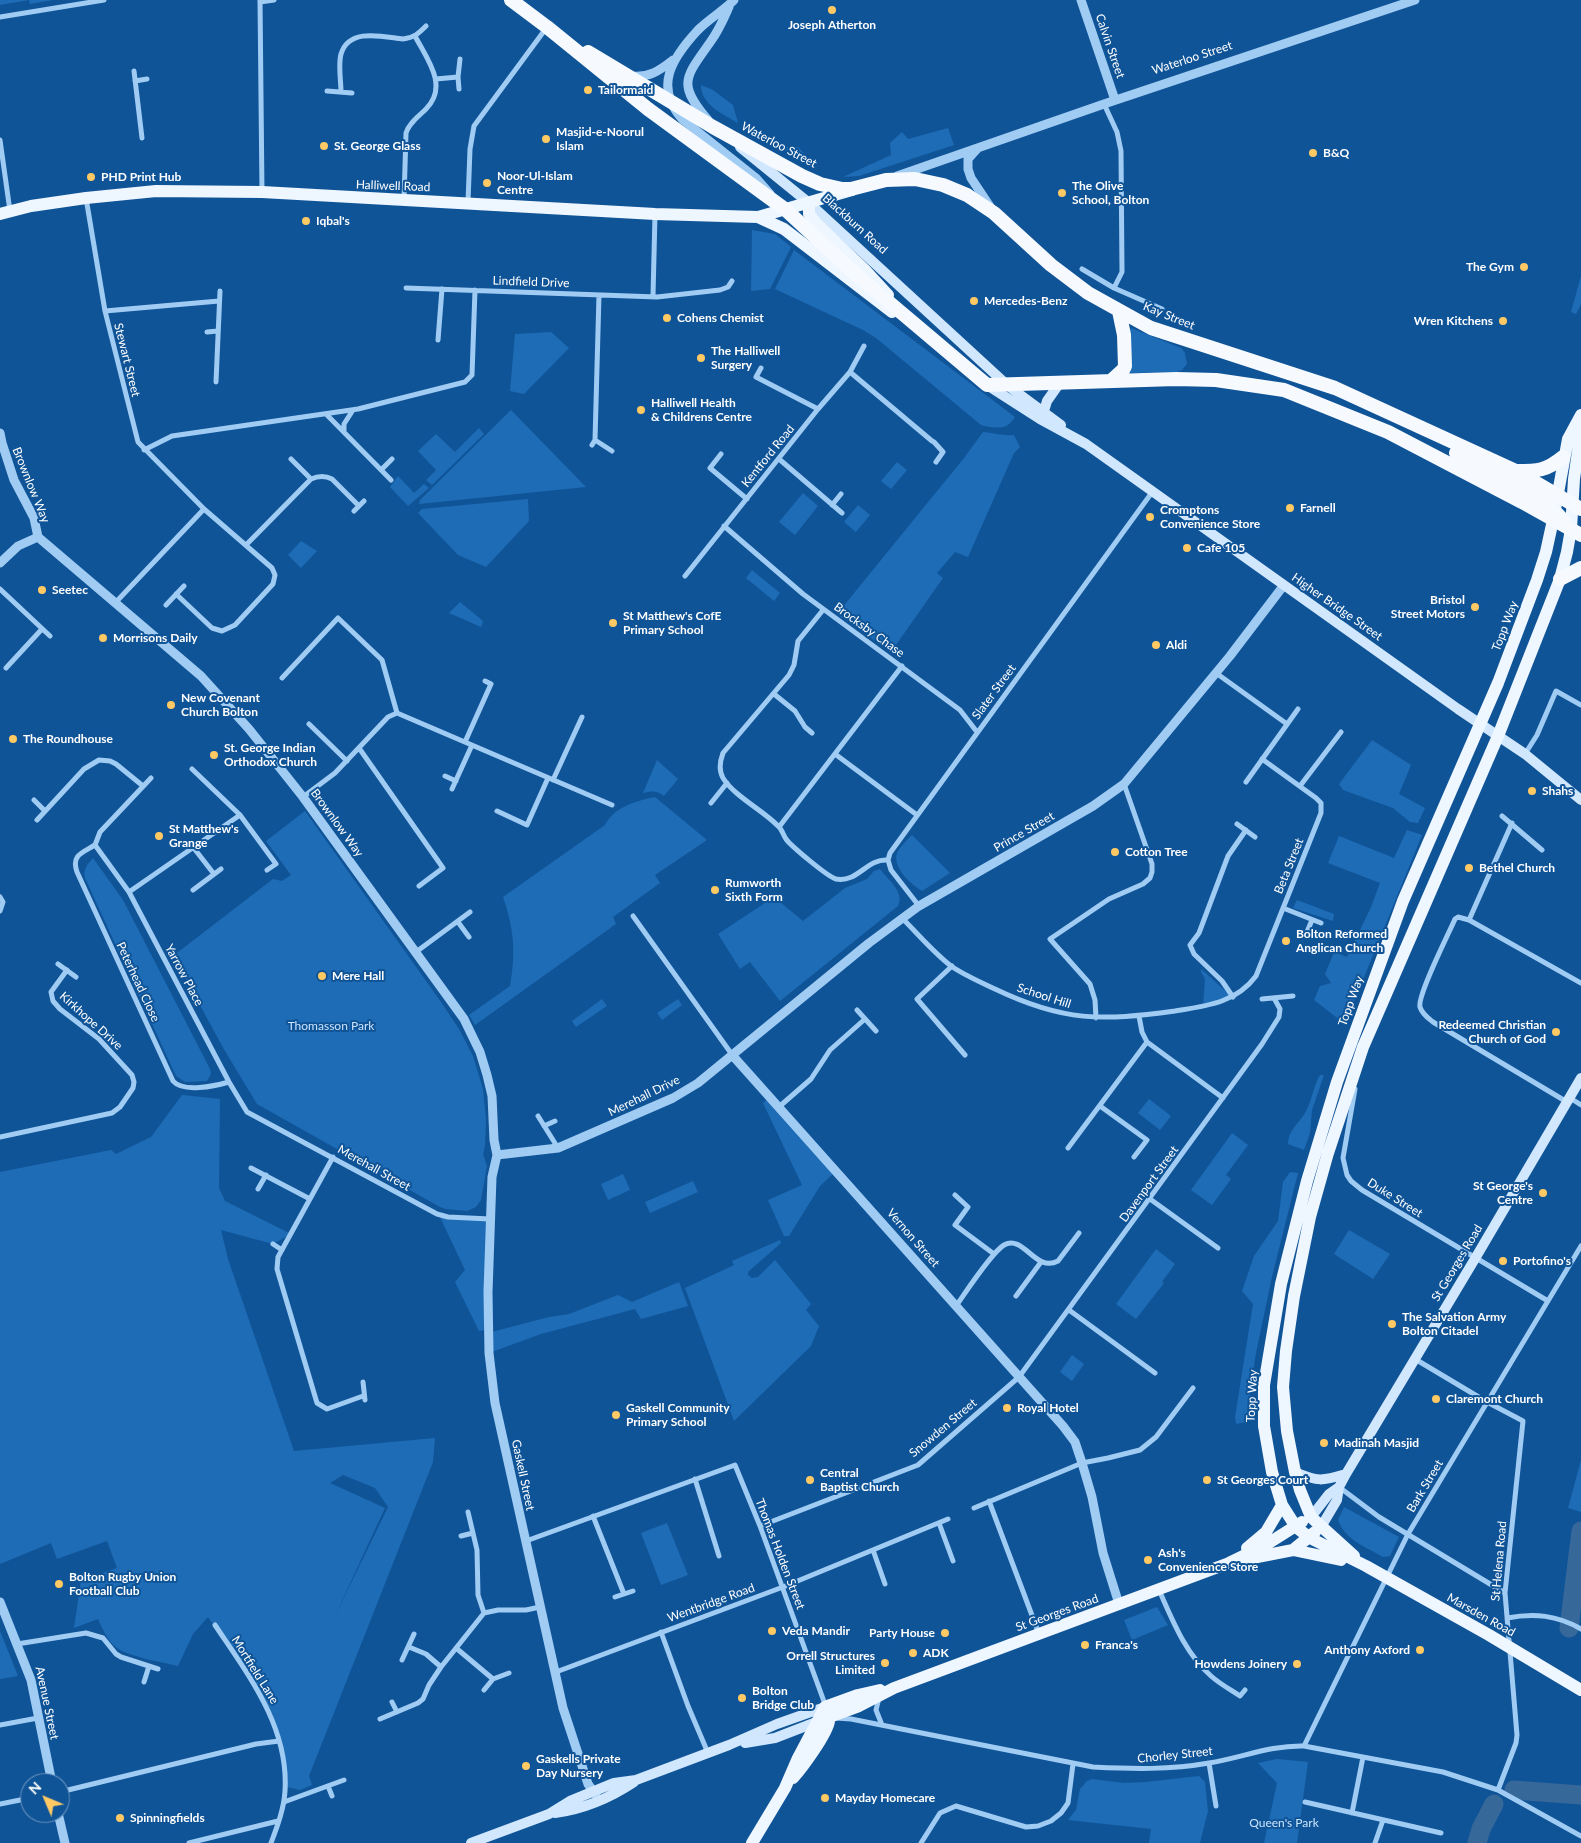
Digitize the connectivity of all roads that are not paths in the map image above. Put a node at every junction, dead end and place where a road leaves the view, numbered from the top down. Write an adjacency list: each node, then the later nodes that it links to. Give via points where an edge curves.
1 (104, 0): 8 (street)
2 (274, 0): 6 (street)
3 (511, 0): 10 (highway, Blackburn Road)
4 (1081, 0): 25 (street, Calvin Street)
5 (1415, 0): 25 (street, Waterloo Street)
6 (260, 1): 33 (street)
7 (733, 1): 12 (street, via 699,30); 27 (street, via 687,80 691,98)
8 (0, 17)
9 (426, 26): 11 (street)
10 (549, 28): 15 (highway, Blackburn Road); 36 (street, via 474,126); 38 (highway, Blackburn Road, via 648,109)
11 (415, 36): 18 (street); 22 (street, via 353,39 341,54)
12 (676, 58): 15 (street, via 649,76); 24 (street, via 668,80)
13 (460, 59): 16 (street)
14 (134, 71): 19 (street)
15 (626, 75): 24 (highway, Blackburn Road)
16 (458, 77): 18 (street); 20 (street)
17 (147, 79): 19 (street)
18 (436, 79): 35 (street, via 432,104 406,133)
19 (135, 81): 28 (street)
20 (459, 89)
21 (327, 91): 22 (street)
22 (341, 92): 23 (street)
23 (352, 93)
24 (670, 100): 27 (highway, Blackburn Road); 38 (street, Blackburn Road, via 684,120 756,178)
25 (1115, 100): 26 (street, Waterloo Street)
26 (1104, 104): 30 (street, Waterloo Street); 46 (street, via 1117,132 1121,152 1122,272)
27 (713, 127): 32 (highway, Waterloo Street, via 820,184 842,189); 37 (main road, Blackburn Road)
28 (142, 138)
29 (0, 140): 39 (street)
30 (979, 147): 31 (street, Waterloo Street); 40 (street, via 968,158 968,169)
31 (886, 180): 32 (highway, Kay Street); 40 (highway, Kay Street, via 915,179 943,185 967,195)
32 (862, 187): 37 (main road, Kay Street)
33 (262, 192): 34 (main road, Halliwell Road, via 156,191); 35 (main road, Halliwell Road)
34 (86, 198): 39 (main road, Halliwell Road); 54 (street, Stewart Street)
35 (404, 200): 36 (main road, Halliwell Road)
36 (468, 202): 41 (main road, Halliwell Road)
37 (809, 203): 38 (main road, Kay Street); 56 (main road, via 809,214 815,222 865,270); 68 (main road, Blackburn Road)
38 (782, 207): 42 (main road, Halliwell Road); 56 (highway, Blackburn Road)
39 (5, 212)
40 (994, 213): 55 (highway, Kay Street, via 1051,266)
41 (655, 214): 42 (main road, Halliwell Road); 51 (street)
42 (758, 217): 63 (main road, via 788,232)
43 (1082, 269): 46 (street)
44 (732, 281): 51 (street, Lindfield Drive, via 720,290)
45 (406, 288): 47 (street)
46 (1114, 288): 53 (street)
47 (442, 289): 48 (street); 59 (street)
48 (475, 290): 50 (street, Lindfield Drive); 70 (street, Lindfield Drive, via 472,375 469,379)
49 (220, 291): 52 (street)
50 (599, 295): 51 (street, Lindfield Drive); 80 (street, via 594,442)
51 (653, 296)
52 (219, 301): 54 (street); 57 (street)
53 (1162, 309)
54 (105, 311): 79 (street, Stewart Street, via 136,438)
55 (1120, 311): 64 (highway, via 1125,366); 71 (highway, Kay Street, via 1151,328 1335,388)
56 (908, 318): 63 (highway, Blackburn Road)
57 (218, 331): 58 (street); 65 (street)
58 (207, 332)
59 (438, 340)
60 (864, 346): 62 (street, Kentford Road)
61 (761, 368): 69 (street, via 756,377)
62 (850, 372): 69 (street, Kentford Road); 86 (street, via 934,442 943,452)
63 (974, 375): 67 (highway, Blackburn Road)
64 (1112, 380): 66 (highway); 102 (highway, via 1216,380 1284,390 1388,432 1522,502)
65 (216, 382)
66 (1059, 384): 68 (highway); 72 (main road)
67 (987, 385): 68 (highway); 78 (main road, Higher Bridge Street)
68 (1007, 385): 72 (main road, Higher Bridge Street)
69 (818, 409): 84 (street, Kentford Road)
70 (354, 410): 73 (street, Lindfield Drive); 76 (street, via 344,424)
71 (1382, 410): 88 (highway, Kay Street); 102 (highway, via 1539,498)
72 (1044, 411): 78 (main road, Higher Bridge Street)
73 (326, 414): 76 (street); 79 (street, Lindfield Drive, via 187,433 162,440)
74 (1581, 415): 82 (main road, Topp Way, via 1568,438)
75 (1581, 431): 98 (main road, via 1574,479)
76 (344, 432): 87 (street)
77 (0, 433): 105 (street, Brownlow Way, via 14,480 34,518)
78 (1075, 437): 91 (main road, Higher Bridge Street)
79 (144, 450): 99 (street, Stewart Street)
80 (612, 451)
81 (721, 454): 94 (street, via 710,468)
82 (1563, 457): 88 (highway, via 1543,470); 93 (main road, Topp Way)
83 (392, 458): 87 (street)
84 (778, 459): 94 (street, Kentford Road); 96 (street)
85 (291, 460): 89 (street)
86 (936, 462)
87 (381, 470): 90 (street)
88 (1516, 472): 93 (highway, Kay Street)
89 (310, 479): 97 (street, via 327,477); 106 (street)
90 (391, 480)
91 (1153, 491): 111 (main road, Higher Bridge Street); 133 (street, Slater Street)
92 (841, 494): 96 (street)
93 (1557, 495): 98 (highway, Kay Street); 102 (main road, Topp Way)
94 (746, 498): 103 (street, Kentford Road)
95 (364, 501): 97 (street)
96 (832, 505): 101 (street)
97 (359, 506): 100 (street)
98 (1577, 507): 104 (main road)
99 (204, 509): 106 (street, Stewart Street); 115 (street)
100 (354, 511)
101 (842, 513)
102 (1554, 515): 104 (highway); 132 (main road, Topp Way, via 1546,552)
103 (724, 526): 109 (street, Kentford Road); 117 (street)
104 (1576, 532): 110 (main road)
105 (38, 537): 107 (street, via 18,546); 115 (street, Brownlow Way)
106 (246, 545): 114 (street, Stewart Street, via 272,568 275,580 231,628 215,629)
107 (0, 563)
108 (1581, 568): 110 (highway)
109 (685, 576)
110 (1560, 579): 136 (main road)
111 (1284, 585): 122 (street, Prince Street); 132 (main road, Higher Bridge Street)
112 (184, 586): 114 (street)
113 (0, 589): 118 (street)
114 (176, 594): 116 (street)
115 (116, 602): 155 (street, Brownlow Way, via 205,680)
116 (166, 605)
117 (823, 610): 120 (street, Brocksby Chase); 125 (street, Brocksby Chase, via 798,641 792,669)
118 (42, 629): 119 (street); 121 (street)
119 (50, 636)
120 (902, 666): 133 (street, Brocksby Chase, via 960,710); 140 (street)
121 (6, 668)
122 (1216, 673): 131 (street); 151 (street, Prince Street)
123 (282, 678): 128 (street, via 338,618 382,660)
124 (485, 681): 137 (street, via 491,684)
125 (774, 694): 135 (street, via 795,711); 150 (street, Brocksby Chase, via 723,753 721,773)
126 (1581, 704): 141 (street, via 1556,691 1538,735)
127 (1298, 709): 131 (street)
128 (397, 713): 137 (street); 139 (street, via 388,717)
129 (582, 717): 147 (street)
130 (309, 724): 143 (street)
131 (1287, 724): 142 (street)
132 (1480, 724): 136 (main road, Higher Bridge Street); 261 (main road, Topp Way, via 1403,901 1337,1082 1307,1181 1281,1284 1264,1385 1264,1426)
133 (977, 732): 163 (street, Slater Street)
134 (1341, 732): 153 (street)
135 (812, 733)
136 (1498, 736): 141 (main road, Higher Bridge Street); 210 (main road)
137 (465, 742): 138 (street)
138 (472, 745): 147 (street); 148 (street)
139 (359, 748): 143 (street); 178 (street, via 443,868)
140 (835, 754): 163 (street); 168 (street)
141 (1525, 754): 157 (main road, Higher Bridge Street)
142 (1262, 759): 149 (street); 153 (street, Beta Street)
143 (347, 761): 155 (street)
144 (192, 769): 162 (street)
145 (445, 776): 148 (street)
146 (151, 778): 152 (street)
147 (551, 779): 159 (street); 161 (street, via 527,825)
148 (456, 780): 154 (street)
149 (1246, 782)
150 (727, 783): 158 (street); 168 (street)
151 (1124, 784): 182 (street, Prince Street, via 1093,806); 206 (street, via 1152,864 1150,878 1109,900 1050,939 1090,984)
152 (142, 786): 160 (street, via 116,764 99,760 84,769); 171 (street, via 100,832)
153 (1300, 786): 183 (street, Beta Street, via 1321,803 1321,813)
154 (452, 789)
155 (303, 797): 194 (street, Brownlow Way)
156 (34, 800): 160 (street)
157 (1581, 800)
158 (710, 804)
159 (612, 805)
160 (45, 811): 165 (street)
161 (497, 811)
162 (240, 815): 172 (street); 176 (street, via 276,864)
163 (917, 815): 174 (street, Slater Street)
164 (1502, 816): 166 (street)
165 (37, 820)
166 (1512, 823): 173 (street); 189 (street)
167 (1237, 824): 169 (street)
168 (779, 827): 174 (street, via 789,843 833,878 849,879 874,862)
169 (1246, 830): 170 (street); 201 (street, via 1228,856 1199,933 1190,945 1194,954 1222,981)
170 (1255, 837)
171 (95, 845): 180 (street, Yarrow Place); 214 (street, Peterhead Close, via 78,856 74,865 173,1081 184,1088 214,1087)
172 (193, 848): 177 (street); 180 (street)
173 (1542, 850)
174 (888, 860): 182 (street, via 894,875)
175 (221, 869): 177 (street)
176 (267, 870)
177 (214, 874): 179 (street)
178 (419, 886)
179 (193, 890)
180 (129, 892): 214 (street, Yarrow Place)
181 (0, 897): 184 (street, via 3,902)
182 (919, 906): 187 (street, Prince Street)
183 (1283, 908): 188 (street); 201 (street, Beta Street, via 1256,976)
184 (0, 911)
185 (470, 912): 190 (street)
186 (633, 916): 212 (street, Vernon Street)
187 (902, 918): 196 (street, School Hill); 212 (street, Prince Street)
188 (1312, 920): 191 (street); 192 (street)
189 (1469, 920): 199 (street); 216 (street, via 1456,919 1422,994 1420,1008 1433,1022)
190 (458, 922): 193 (street); 194 (street)
191 (1321, 923)
192 (1307, 932)
193 (469, 937)
194 (416, 952): 227 (street, Brownlow Way, via 464,1019 480,1052 492,1096)
195 (58, 964): 197 (street, Kirkhope Drive)
196 (952, 966): 206 (street, School Hill, via 1021,1002 1068,1015); 211 (street, via 917,1000)
197 (67, 970): 198 (street, Kirkhope Drive); 224 (street, Kirkhope Drive, via 51,992 53,1002 110,1049 132,1075 133,1088 112,1113)
198 (76, 977)
199 (1581, 983)
200 (1293, 996): 202 (street)
201 (1233, 997): 205 (street, School Hill, via 1209,1006)
202 (1274, 998): 203 (street); 215 (street, Davenport Street, via 1280,1009 1279,1017)
203 (1262, 999)
204 (856, 1010): 207 (street)
205 (1139, 1016): 206 (street, School Hill); 209 (street)
206 (1096, 1018)
207 (865, 1019): 208 (street); 218 (street, via 830,1050 811,1079)
208 (876, 1032)
209 (1147, 1042): 215 (street); 219 (street)
210 (1363, 1047): 243 (street, Duke Street, via 1343,1158 1347,1175 1362,1190); 256 (main road, via 1310,1217 1294,1296 1283,1387)
211 (965, 1055)
212 (733, 1056): 218 (street, Vernon Street); 225 (street, Merehall Drive, via 698,1084 673,1098)
213 (1581, 1078): 216 (main road, St Georges Road)
214 (229, 1082): 220 (street, Yarrow Place)
215 (1223, 1098): 235 (street, Davenport Street)
216 (1568, 1100): 217 (street); 243 (main road, St Georges Road)
217 (1581, 1105)
218 (780, 1106): 247 (street, Vernon Street)
219 (1100, 1106): 226 (street); 229 (street, via 1147,1140)
220 (253, 1116): 228 (street, Merehall Street)
221 (538, 1116): 223 (street)
222 (555, 1121): 223 (street)
223 (544, 1126): 225 (street)
224 (0, 1137)
225 (558, 1148): 227 (street, Merehall Drive)
226 (1068, 1148)
227 (497, 1155): 236 (street, Gaskell Street, via 492,1177)
228 (333, 1158): 234 (street); 236 (street, Merehall Street, via 437,1214)
229 (1134, 1158)
230 (252, 1168): 231 (street)
231 (266, 1175): 232 (street); 234 (street)
232 (258, 1190)
233 (955, 1195): 242 (street, via 968,1207 955,1225)
234 (310, 1199): 241 (street)
235 (1150, 1200): 240 (street); 248 (street, Davenport Street)
236 (490, 1219): 275 (street, Gaskell Street, via 491,1378)
237 (1079, 1233): 244 (street, via 1058,1261)
238 (273, 1244): 241 (street)
239 (1581, 1246): 246 (street, Bark Street)
240 (1218, 1248)
241 (282, 1250): 252 (street, via 277,1269 317,1403 327,1408 364,1398)
242 (994, 1254): 244 (street, via 1004,1245 1013,1243); 247 (street)
243 (1476, 1257): 246 (street, Duke Street); 249 (main road, St Georges Road)
244 (1041, 1262): 245 (street)
245 (1016, 1296)
246 (1548, 1301): 254 (street, Bark Street)
247 (956, 1306): 251 (street, Vernon Street)
248 (1070, 1310): 250 (street); 251 (street, Davenport Street)
249 (1415, 1359): 254 (street); 257 (main road, St Georges Road)
250 (1155, 1373)
251 (1019, 1377): 255 (street, Vernon Street, via 1075,1442); 268 (street, Snowden Street, via 918,1465)
252 (363, 1382)
253 (1193, 1388): 255 (street, via 1150,1443 1140,1450)
254 (1487, 1402): 272 (street, Bark Street); 286 (street, St Helena Road, via 1523,1421)
255 (1082, 1463): 260 (street); 290 (street, Vernon Street, via 1103,1553)
256 (1294, 1472): 257 (main road, via 1313,1480); 265 (main road)
257 (1346, 1474): 259 (main road, St Georges Road)
258 (695, 1479): 264 (street); 268 (street, Thomas Holden Street, via 735,1465); 278 (street, via 713,1547)
259 (1338, 1487): 265 (main road, St Georges Road, via 1328,1494); 270 (main road, St Georges Road, via 1337,1500); 272 (street)
260 (989, 1501): 262 (street); 298 (street)
261 (1282, 1505): 269 (main road, Topp Way); 280 (main road, via 1266,1532)
262 (974, 1508)
263 (468, 1512): 271 (street)
264 (593, 1516): 275 (street); 287 (street)
265 (1311, 1517): 269 (main road, St Georges Road); 270 (main road, Marsden Road)
266 (948, 1519): 267 (street, Wentbridge Road)
267 (939, 1523): 276 (street, Wentbridge Road); 279 (street)
268 (760, 1526): 283 (street, Thomas Holden Street)
269 (1296, 1527): 274 (main road, Marsden Road); 280 (main road, St Georges Road)
270 (1321, 1527): 274 (main road, St Georges Road); 281 (main road, Marsden Road)
271 (473, 1533): 273 (street); 292 (street, via 477,1550 478,1596)
272 (1408, 1534): 286 (street); 325 (street, Bark Street)
273 (461, 1536)
274 (1310, 1538): 277 (main road, St Georges Road); 281 (main road, Marsden Road)
275 (525, 1541): 291 (street, Gaskell Street)
276 (873, 1550): 282 (street); 283 (street, Wentbridge Road)
277 (1293, 1550): 280 (main road, St Georges Road); 281 (main road)
278 (719, 1556)
279 (953, 1561)
280 (1229, 1563): 284 (main road, St Georges Road)
281 (1366, 1566): 313 (main road, Marsden Road)
282 (885, 1584)
283 (783, 1587): 296 (street, Wentbridge Road); 317 (street, Thomas Holden Street)
284 (1159, 1589): 290 (main road, St Georges Road); 312 (street, via 1175,1627 1201,1666 1240,1696)
285 (632, 1590): 287 (street)
286 (1505, 1593): 293 (street, St Helena Road)
287 (624, 1594): 288 (street)
288 (615, 1598)
289 (0, 1602): 299 (street, Avenue Street)
290 (1119, 1604): 298 (main road, St Georges Road)
291 (540, 1606): 292 (street); 306 (street, Gaskell Street)
292 (484, 1613): 301 (street)
293 (1507, 1618): 295 (street, via 1523,1615 1551,1617); 334 (street, St Helena Road, via 1517,1735 1501,1783)
294 (215, 1625): 323 (street, Mortfield Lane, via 261,1695)
295 (1578, 1628)
296 (661, 1632): 306 (street, Wentbridge Road); 326 (street)
297 (414, 1634): 300 (street)
298 (1039, 1634): 310 (main road, St Georges Road)
299 (17, 1644): 303 (street, via 86,1633 103,1638 121,1657); 318 (street, Avenue Street, via 31,1680)
300 (408, 1647): 302 (street); 304 (street, via 426,1654)
301 (456, 1648): 304 (street); 308 (street)
302 (402, 1660)
303 (149, 1666): 305 (street); 309 (street)
304 (441, 1667): 316 (street, via 423,1699)
305 (158, 1669)
306 (556, 1672): 336 (street, Gaskell Street, via 563,1708)
307 (509, 1673): 308 (street)
308 (493, 1679): 311 (street)
309 (144, 1682)
310 (894, 1688): 314 (main road, St Georges Road); 317 (main road, St Georges Road, via 858,1695)
311 (484, 1690)
312 (1245, 1690)
313 (1581, 1690)
314 (880, 1695): 317 (main road, St Georges Road, via 859,1706); 322 (street, via 876,1710)
315 (392, 1702): 316 (street)
316 (397, 1712): 319 (street)
317 (828, 1715): 320 (street, Chorley Street); 320 (street, Chorley Street); 324 (main road, via 777,1724); 324 (main road, via 775,1738); 356 (main road, via 798,1758 785,1788)
318 (38, 1718): 321 (street); 330 (street, Avenue Street)
319 (380, 1719)
320 (851, 1719): 322 (street, Chorley Street)
321 (0, 1725)
322 (882, 1725): 329 (street, Chorley Street)
323 (279, 1741): 335 (street); 340 (street, Mortfield Lane, via 285,1772)
324 (729, 1745): 326 (main road)
325 (1304, 1746): 327 (street, Chorley Street); 328 (street, Chorley Street, via 1282,1746)
326 (708, 1753): 332 (main road)
327 (1362, 1757): 334 (street, Chorley Street, via 1443,1772); 346 (street)
328 (1209, 1763): 329 (street, Chorley Street, via 1133,1770); 343 (street)
329 (1073, 1764): 357 (street, via 1068,1803 1051,1821 1026,1827 956,1806 940,1813)
330 (50, 1773)
331 (344, 1780): 333 (street)
332 (636, 1780): 336 (main road); 338 (main road)
333 (328, 1786): 337 (street); 340 (street)
334 (1495, 1789): 351 (street, Chorley Street)
335 (70, 1790)
336 (588, 1791): 338 (street); 344 (street); 345 (main road)
337 (332, 1796)
338 (608, 1797): 344 (main road)
339 (20, 1800): 342 (street)
340 (284, 1802): 348 (street, Mortfield Lane)
341 (1305, 1802): 346 (street)
342 (0, 1804)
343 (1216, 1806)
344 (574, 1810): 345 (main road)
345 (549, 1814): 355 (main road)
346 (1352, 1814): 347 (street)
347 (1383, 1820): 350 (street); 358 (street)
348 (278, 1821): 353 (street); 354 (street, Mortfield Lane)
349 (60, 1823): 352 (street)
350 (1441, 1833)
351 (1581, 1836)
352 (65, 1843)
353 (189, 1843)
354 (271, 1843)
355 (471, 1843)
356 (752, 1843)
357 (921, 1843)
358 (1375, 1843)

